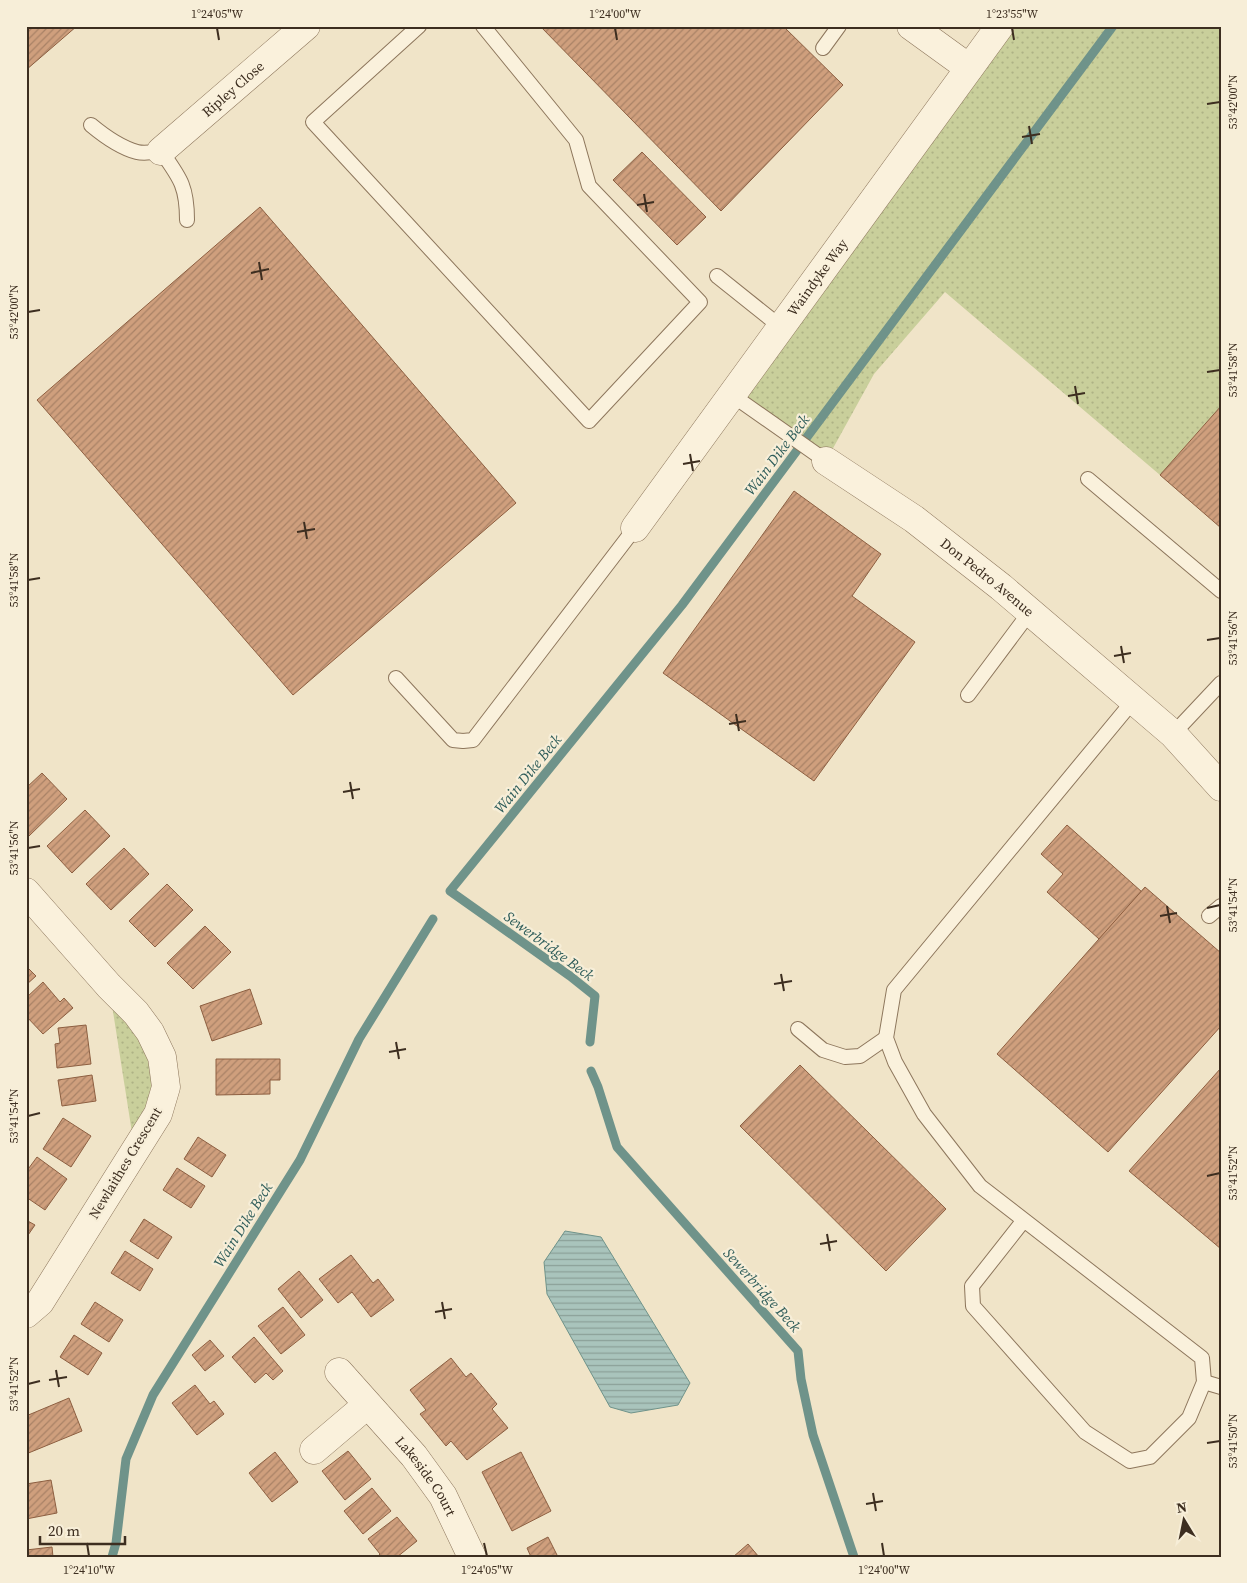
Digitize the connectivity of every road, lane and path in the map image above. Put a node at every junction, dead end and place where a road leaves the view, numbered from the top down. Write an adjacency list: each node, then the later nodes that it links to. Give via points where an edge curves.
1 (306, 26): 10 (street, Ripley Close)
2 (418, 26): 3 (lane, via 313,122 589,421 700,302 589,186 576,140)
3 (483, 26)
4 (839, 26): 7 (lane)
5 (911, 26): 8 (street)
6 (1000, 26): 8 (street, Waindyke Way)
7 (823, 48)
8 (969, 68): 13 (street, Waindyke Way)
9 (91, 125): 10 (lane, via 136,152)
10 (161, 151): 11 (lane, via 183,185)
11 (187, 220)
12 (717, 276): 13 (lane)
13 (782, 328): 14 (street, Waindyke Way)
14 (732, 395): 15 (lane, Don Pedro Avenue); 17 (street, Waindyke Way)
15 (826, 461): 19 (street, Don Pedro Avenue, via 914,519)
16 (1088, 478): 18 (lane)
17 (635, 528): 20 (lane, via 473,740 452,740)
18 (1221, 591)
19 (1030, 612): 22 (lane); 23 (street, Don Pedro Avenue)
20 (396, 678)
21 (1221, 684): 24 (lane)
22 (968, 695)
23 (1133, 701): 24 (street, Don Pedro Avenue); 30 (lane, via 894,990)
24 (1173, 734): 25 (street, Don Pedro Avenue)
25 (1221, 786)
26 (26, 893): 32 (street, Newlaithes Crescent, via 150,1032 162,1057 166,1087 158,1114 144,1137 40,1302)
27 (1221, 906): 28 (lane)
28 (1209, 916)
29 (798, 1029): 30 (lane, via 823,1050 845,1057 860,1056)
30 (886, 1038): 31 (lane, via 895,1062 924,1114 980,1186)
31 (1024, 1220): 34 (lane, via 1202,1358); 34 (lane, via 972,1286 973,1306 1085,1432 1130,1461 1150,1457 1189,1418)
32 (26, 1314)
33 (339, 1372): 36 (street, Lakeside Court)
34 (1204, 1382): 35 (lane)
35 (1221, 1387)
36 (367, 1405): 37 (street); 38 (street, Lakeside Court, via 414,1456 443,1496)
37 (314, 1450)
38 (472, 1557)

